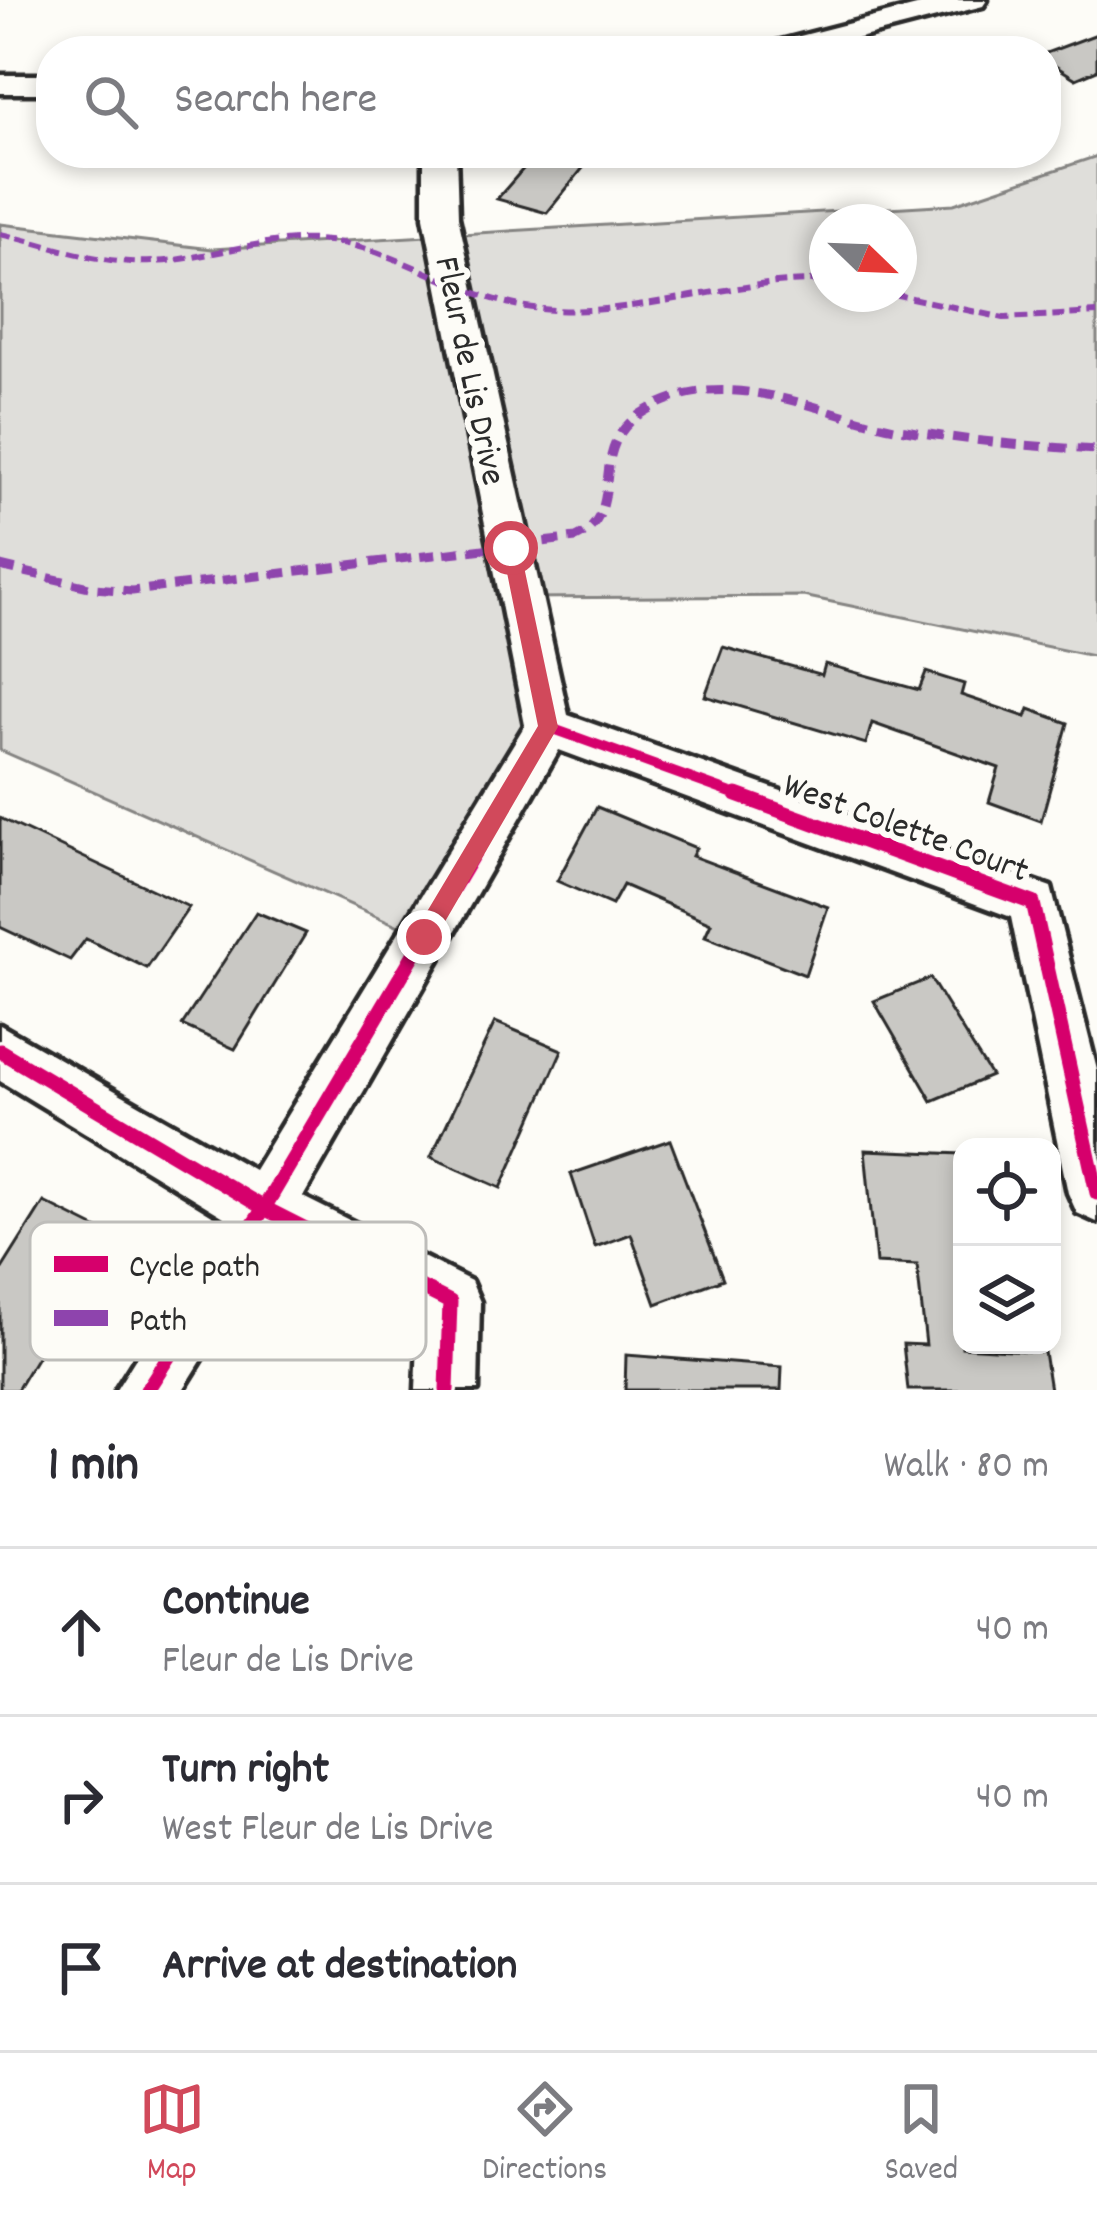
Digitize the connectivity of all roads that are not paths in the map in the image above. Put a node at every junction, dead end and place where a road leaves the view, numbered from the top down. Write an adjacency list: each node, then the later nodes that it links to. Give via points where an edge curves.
1 (974, 0): 2 (street)
2 (840, 36)
3 (0, 84): 4 (street)
4 (36, 84)
5 (440, 168): 6 (street, Fleur de Lis Drive, via 441,217)
6 (548, 727): 8 (street, West Colette Court, via 1034,903); 9 (street)
7 (0, 1051): 9 (street)
8 (1097, 1193)
9 (264, 1208): 10 (street); 11 (street)
10 (255, 1222)
11 (292, 1222)
12 (426, 1289): 15 (street, via 450,1301)
13 (166, 1360): 14 (street)
14 (147, 1390)
15 (447, 1390)

